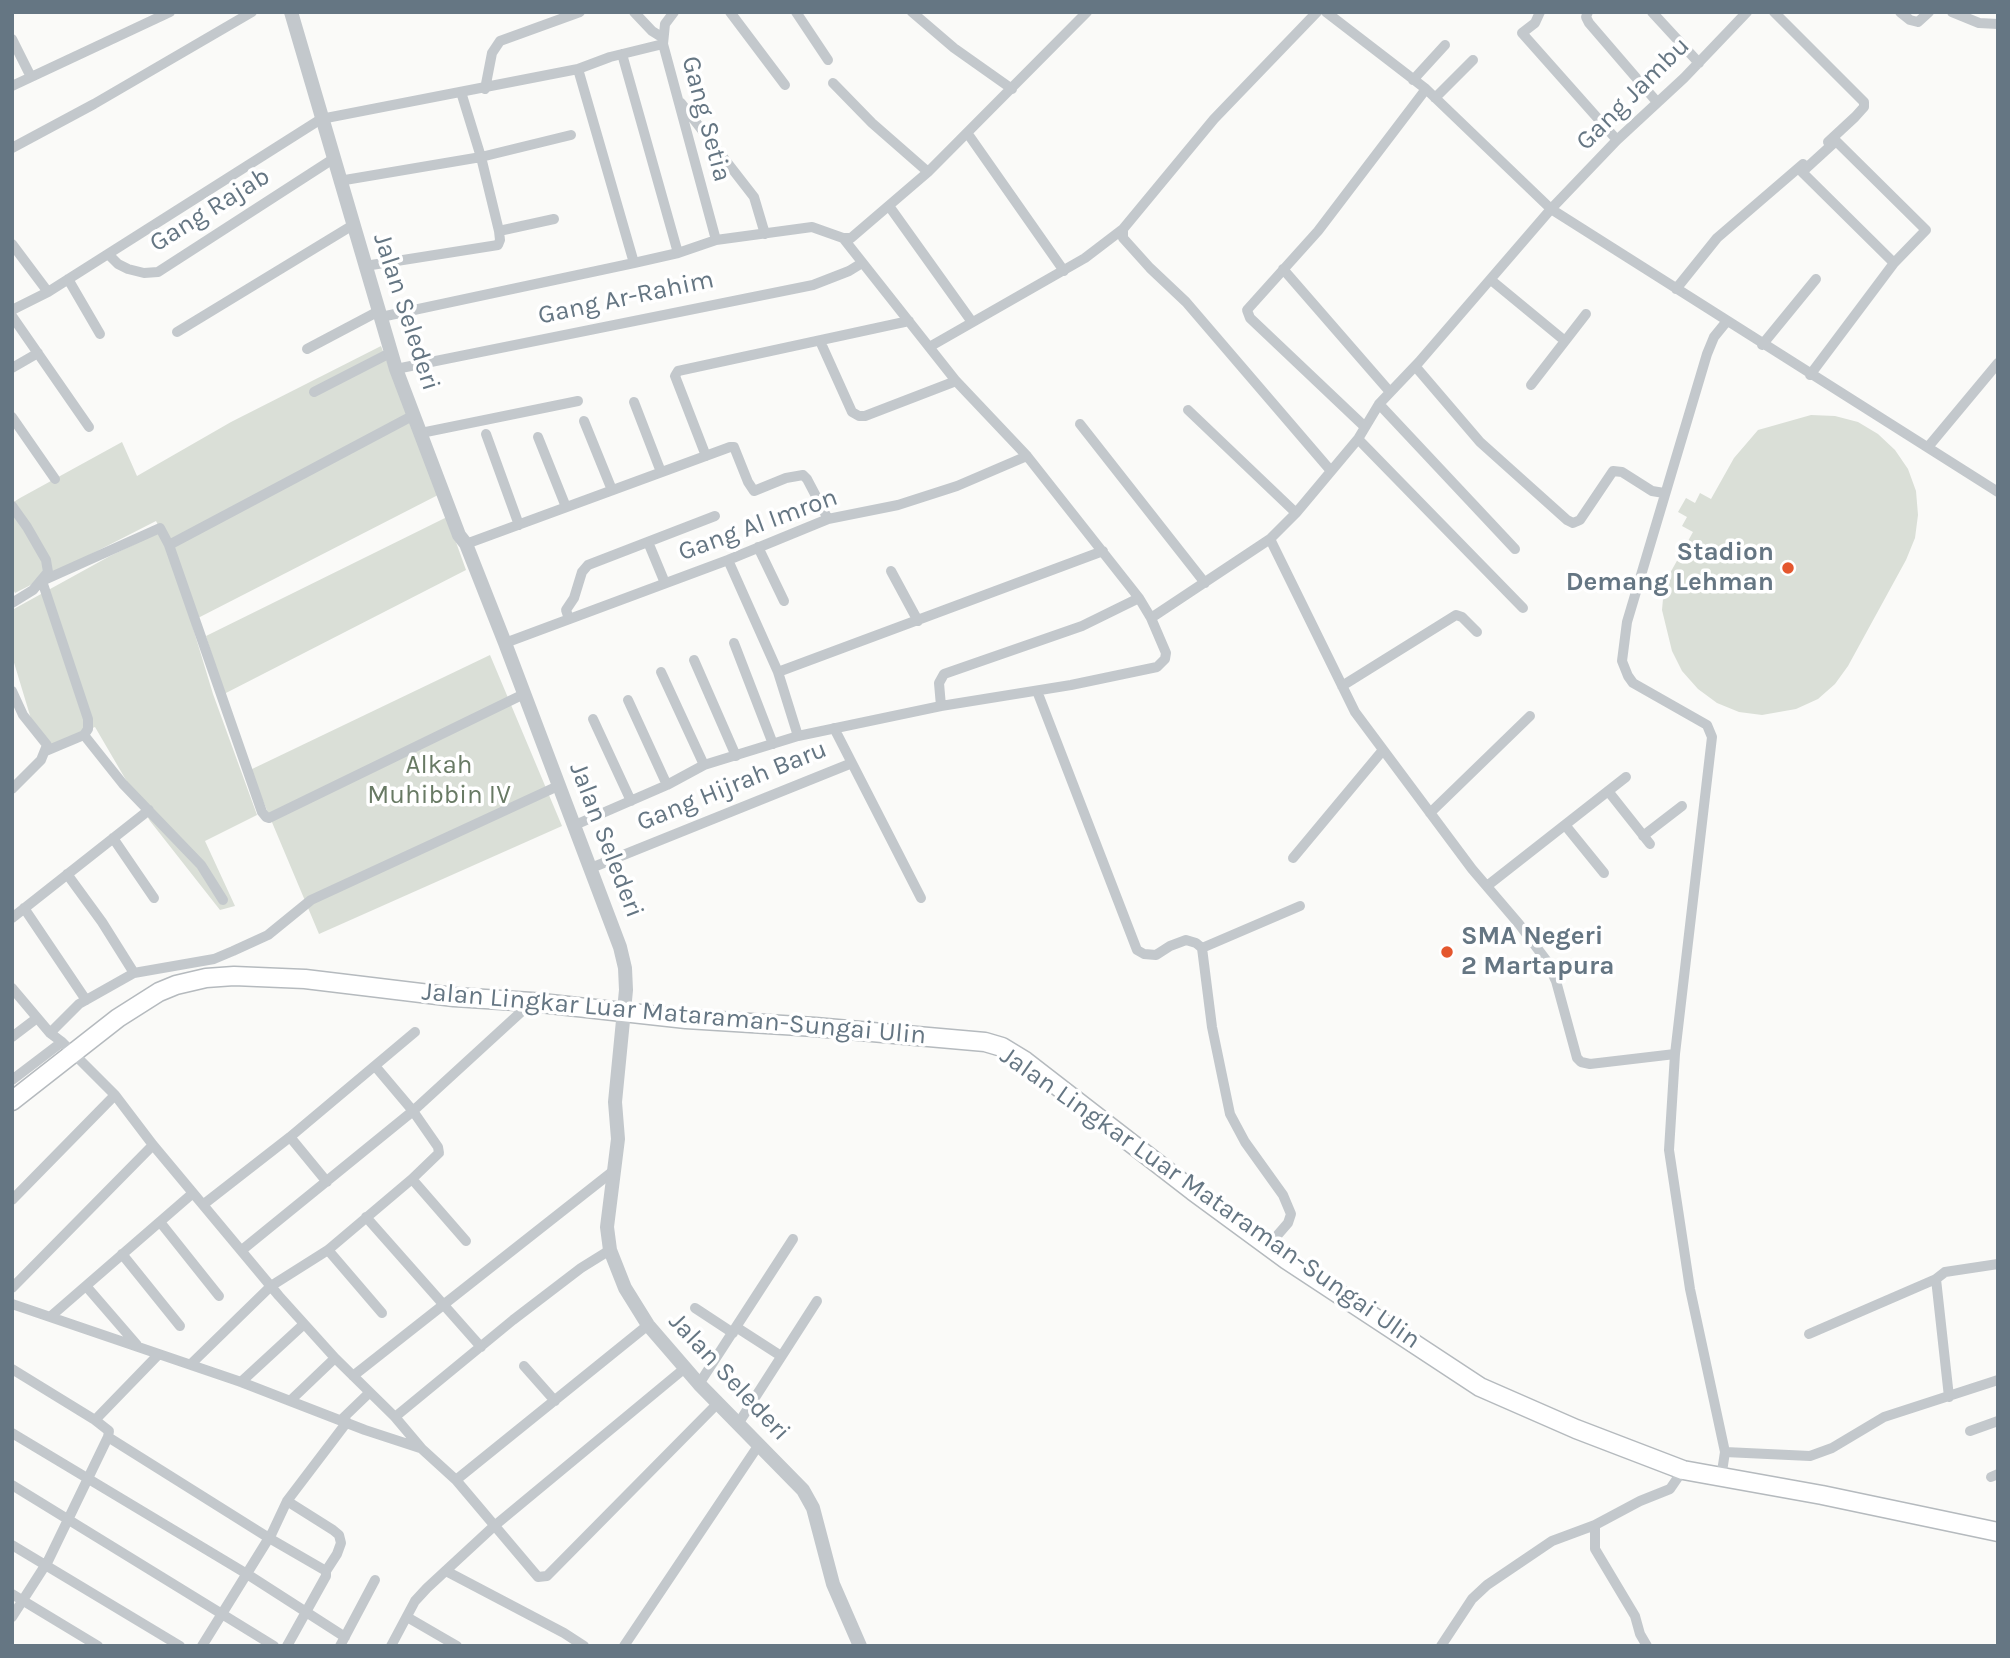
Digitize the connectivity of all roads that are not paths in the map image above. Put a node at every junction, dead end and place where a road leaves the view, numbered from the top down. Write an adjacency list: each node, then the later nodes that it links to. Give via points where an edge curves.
1 (170, 12): 31 (street)
2 (252, 12): 47 (street)
3 (291, 12): 43 (street, Jalan Selederi)
4 (580, 12): 36 (street, via 500,41 492,52)
5 (634, 12): 24 (street)
6 (674, 12): 24 (street, Gang Setia, via 665,24)
7 (730, 12): 34 (street)
8 (796, 12): 27 (street)
9 (912, 12): 37 (street)
10 (1087, 12): 37 (street)
11 (1317, 12): 56 (street, via 1214,119)
12 (1326, 12): 32 (street)
13 (1540, 12): 46 (street, via 1522,33)
14 (1588, 12): 42 (street, via 1588,23)
15 (1653, 12): 29 (street)
16 (1774, 12): 73 (street, via 1861,98 1864,107 1717,238)
17 (1900, 12): 18 (street, via 1918,22)
18 (1929, 12)
19 (1952, 12): 21 (street)
20 (1740, 14): 29 (street, Gang Jambu)
21 (1970, 16): 22 (street)
22 (1998, 24)
23 (12, 38): 31 (street)
24 (663, 40): 26 (street); 40 (street, Gang Setia)
25 (1445, 45): 32 (street)
26 (622, 54): 30 (street); 62 (street)
27 (828, 60)
28 (1473, 60): 41 (street)
29 (1699, 63): 42 (street, Gang Jambu)
30 (578, 69): 36 (street); 64 (street)
31 (31, 77): 35 (street)
32 (1413, 80): 38 (street)
33 (833, 83): 50 (street)
34 (785, 85)
35 (12, 86)
36 (485, 89): 39 (street)
37 (1012, 89): 44 (street)
38 (1426, 89): 41 (street); 68 (street, via 1318,231)
39 (461, 92): 43 (street); 48 (street)
40 (677, 98): 58 (street, via 754,197); 60 (street, Gang Setia)
41 (1435, 99): 53 (street)
42 (1657, 102): 46 (street, Gang Jambu)
43 (321, 119): 49 (street, Jalan Selederi); 63 (street)
44 (968, 134): 50 (street); 69 (street)
45 (571, 135): 48 (street)
46 (1617, 140): 53 (street, Gang Jambu)
47 (12, 148)
48 (481, 158): 51 (street); 57 (street)
49 (333, 159): 51 (street, Jalan Selederi); 63 (street, Gang Rajab, via 158,272 128,269)
50 (928, 172): 52 (street)
51 (339, 181): 55 (street, Jalan Selederi)
52 (889, 206): 59 (street, via 851,238); 81 (street)
53 (1551, 209): 72 (street, Gang Jambu); 73 (street)
54 (554, 219): 57 (street)
55 (353, 225): 67 (street, Jalan Selederi); 82 (street)
56 (1123, 229): 69 (street); 117 (street, via 1123,238 1186,302)
57 (499, 231): 67 (street, via 498,246)
58 (765, 234): 59 (street, via 812,227); 60 (street)
59 (843, 238): 65 (street)
60 (716, 240): 62 (street)
61 (12, 244): 74 (street)
62 (678, 253): 64 (street)
63 (109, 254): 70 (street)
64 (635, 263): 76 (street)
65 (862, 263): 79 (street); 94 (street, Gang Ar-Rahim, via 813,285)
66 (1894, 263): 66 (street, via 1802,172 1836,141 1926,230); 95 (street)
67 (365, 266): 76 (street, Jalan Selederi)
68 (1283, 269): 99 (street); 109 (street, via 1247,314)
69 (1064, 271): 81 (street)
70 (68, 279): 74 (street); 83 (street)
71 (1816, 279): 86 (street)
72 (1491, 280): 85 (street); 92 (street, Gang Jambu)
73 (1676, 289): 80 (street)
74 (48, 292): 75 (street)
75 (12, 310)
76 (379, 314): 88 (street); 90 (street, Jalan Selederi)
77 (1586, 314): 85 (street)
78 (12, 316): 89 (street)
79 (909, 321): 84 (street); 87 (street)
80 (1727, 321): 86 (street); 122 (street, via 1707,354)
81 (972, 322): 87 (street)
82 (177, 332)
83 (100, 334)
84 (820, 341): 96 (street, via 855,415 866,416); 115 (street, via 675,374)
85 (1565, 341): 97 (street)
86 (1762, 345): 95 (street)
87 (931, 346): 96 (street)
88 (307, 349)
89 (37, 353): 93 (street); 108 (street)
90 (390, 353): 94 (street, Jalan Selederi); 98 (street)
91 (1998, 363): 114 (street)
92 (1415, 366): 99 (street, Gang Jambu); 122 (street, via 1480,442 1567,520 1580,520 1613,471)
93 (12, 368)
94 (396, 369): 104 (street, Jalan Selederi)
95 (1810, 374): 114 (street)
96 (956, 381): 116 (street)
97 (1531, 386)
98 (314, 392)
99 (1390, 393): 102 (street, Gang Jambu)
100 (578, 401): 110 (street)
101 (634, 402): 118 (street)
102 (1379, 404): 109 (street, Gang Jambu); 134 (street)
103 (1188, 410): 125 (street)
104 (414, 415): 110 (street, Jalan Selederi); 132 (street)
105 (12, 417): 119 (street)
106 (584, 421): 120 (street)
107 (1080, 424): 140 (street)
108 (89, 427)
109 (1365, 428): 113 (street, Gang Jambu)
110 (421, 433): 131 (street, Jalan Selederi)
111 (486, 434): 128 (street)
112 (538, 437): 124 (street)
113 (1357, 439): 117 (street, Gang Jambu); 144 (street)
114 (1928, 447): 121 (street)
115 (706, 456): 118 (street); 127 (street, via 734,447 754,491 803,475)
116 (1027, 456): 127 (street, Gang Al Imron, via 898,505); 135 (street)
117 (1331, 471): 125 (street, Gang Jambu)
118 (661, 472): 120 (street)
119 (55, 479)
120 (612, 490): 124 (street)
121 (1998, 492)
122 (1664, 493): 206 (street, via 1627,622 1622,661 1633,683 1707,725 1712,737)
123 (12, 506): 138 (street, via 46,560 48,572)
124 (566, 507): 128 (street)
125 (1296, 513): 129 (street, Gang Jambu)
126 (715, 516): 130 (street)
127 (828, 519): 133 (street, Gang Al Imron)
128 (519, 525): 131 (street)
129 (1270, 539): 140 (street, Gang Jambu); 154 (street)
130 (648, 542): 139 (street); 146 (street, via 588,565 566,610)
131 (466, 544): 149 (street, Jalan Selederi)
132 (169, 545): 138 (street, via 160,528); 157 (street, via 265,817)
133 (758, 547): 136 (street, Gang Al Imron); 142 (street)
134 (1515, 549)
135 (1103, 551): 141 (street); 147 (street)
136 (728, 559): 139 (street, Gang Al Imron); 153 (street)
137 (891, 571): 147 (street)
138 (42, 581): 143 (street); 164 (street, via 88,719)
139 (665, 583): 146 (street, Gang Al Imron)
140 (1205, 583): 145 (street, Gang Jambu)
141 (1139, 598): 145 (street); 159 (street, via 1082,626 944,674 939,682)
142 (784, 601)
143 (12, 603)
144 (1523, 608)
145 (1152, 618): 156 (street, via 1166,653 1157,667)
146 (569, 619): 149 (street, Gang Al Imron)
147 (918, 621): 153 (street)
148 (1477, 632): 154 (street, via 1456,615)
149 (505, 643): 157 (street, Jalan Selederi)
150 (734, 643): 166 (street)
151 (694, 660): 169 (street)
152 (661, 672): 171 (street)
153 (778, 672): 165 (street)
154 (1342, 687): 167 (street)
155 (12, 691): 160 (street)
156 (1037, 691): 159 (street); 195 (street, via 1138,950 1156,955 1186,940)
157 (524, 694): 174 (street, Jalan Selederi)
158 (628, 700): 173 (street)
159 (941, 706): 163 (street)
160 (18, 716): 168 (street, via 47,745)
161 (1530, 716): 180 (street)
162 (593, 719): 177 (street)
163 (834, 729): 165 (street); 170 (street)
164 (84, 735): 168 (street); 179 (street)
165 (798, 736): 166 (street)
166 (773, 744): 169 (street)
167 (1383, 750): 180 (street); 184 (street)
168 (46, 751): 175 (street)
169 (736, 756): 171 (street)
170 (852, 763): 185 (street, Gang Hijrah Baru); 190 (street)
171 (704, 765): 173 (street)
172 (1626, 777): 176 (street)
173 (667, 785): 177 (street)
174 (558, 786): 181 (street, Jalan Selederi); 196 (street, via 311,900 254,942 214,959)
175 (12, 789)
176 (1608, 791): 178 (street, via 1646,840); 182 (street)
177 (631, 801): 181 (street)
178 (1682, 806)
179 (149, 810): 183 (street); 191 (street, via 201,865)
180 (1430, 813): 188 (street)
181 (575, 825): 185 (street, Jalan Selederi)
182 (1566, 825): 186 (street); 188 (street)
183 (113, 838): 187 (street); 189 (street)
184 (1293, 858)
185 (591, 868): 200 (street, Jalan Selederi, via 625,968)
186 (1604, 873)
187 (67, 874): 193 (street); 196 (street)
188 (1487, 886): 206 (street, via 1546,960 1581,1062)
189 (154, 898)
190 (921, 898)
191 (223, 900)
192 (1300, 906): 195 (street)
193 (24, 908): 194 (street); 198 (street)
194 (12, 918)
195 (1202, 948): 224 (street, via 1230,1114 1291,1214)
196 (134, 973): 198 (street)
197 (12, 988): 201 (street)
198 (86, 1000): 203 (street)
199 (532, 1002): 200 (main road, Jalan Lingkar Luar Mataraman-Sungai Ulin); 205 (main road, Jalan Lingkar Luar Mataraman-Sungai Ulin, via 305,979 206,978 159,992); 211 (street)
200 (624, 1013): 214 (street, Jalan Selederi); 224 (main road, Jalan Lingkar Luar Mataraman-Sungai Ulin, via 958,1038 1002,1047 1095,1112)
201 (37, 1018): 203 (street); 204 (street)
202 (415, 1032): 207 (street)
203 (50, 1033): 205 (street)
204 (12, 1037)
205 (67, 1047): 208 (street); 209 (street); 210 (main road, Jalan Lingkar Luar Mataraman-Sungai Ulin)
206 (1675, 1054): 274 (street, via 1670,1166)
207 (375, 1066): 211 (street); 212 (street)
208 (12, 1080)
209 (115, 1095): 213 (street); 218 (street)
210 (12, 1101)
211 (413, 1111): 215 (street, via 439,1153); 216 (street)
212 (290, 1137): 216 (street); 219 (street)
213 (153, 1145): 217 (street); 233 (street)
214 (612, 1172): 227 (street, Jalan Selederi, via 607,1227); 237 (street)
215 (412, 1179): 220 (street); 223 (street)
216 (327, 1182): 225 (street)
217 (193, 1193): 219 (street); 221 (street)
218 (12, 1200)
219 (204, 1204): 225 (street)
220 (366, 1217): 226 (street); 237 (street)
221 (160, 1222): 228 (street); 234 (street)
222 (793, 1239): 244 (street)
223 (466, 1241)
224 (1268, 1246): 275 (main road, Jalan Lingkar Luar Mataraman-Sungai Ulin, via 1480,1387)
225 (242, 1250): 232 (street)
226 (328, 1250): 232 (street); 239 (street)
227 (610, 1250): 242 (street, Jalan Selederi, via 625,1288); 247 (street)
228 (122, 1254): 231 (street); 243 (street)
229 (1998, 1264): 230 (street, via 1945,1272)
230 (1936, 1279): 245 (street); 260 (street)
231 (86, 1286): 240 (street); 246 (street)
232 (271, 1286): 241 (street); 251 (street)
233 (12, 1288)
234 (219, 1296)
235 (817, 1301): 249 (street)
236 (12, 1304): 240 (street)
237 (443, 1305): 247 (street); 255 (street)
238 (695, 1308): 244 (street)
239 (382, 1313)
240 (50, 1317): 246 (street)
241 (304, 1324): 250 (street); 257 (street)
242 (648, 1325): 253 (street, Jalan Selederi); 262 (street)
243 (180, 1326)
244 (735, 1330): 249 (street); 258 (street)
245 (1809, 1334)
246 (139, 1347): 248 (street)
247 (481, 1347): 264 (street)
248 (158, 1355): 251 (street); 265 (street)
249 (781, 1356): 268 (street)
250 (335, 1358): 255 (street); 261 (street)
251 (191, 1364): 257 (street)
252 (524, 1366): 262 (street)
253 (685, 1368): 258 (street, Jalan Selederi); 283 (street)
254 (12, 1369): 265 (street)
255 (353, 1376): 259 (street)
256 (1998, 1380): 260 (street)
257 (241, 1381): 261 (street)
258 (699, 1384): 263 (street, Jalan Selederi)
259 (369, 1393): 264 (street); 266 (street)
260 (1950, 1397): 274 (street, via 1884,1417 1810,1456)
261 (291, 1400): 266 (street)
262 (555, 1401): 278 (street)
263 (718, 1403): 268 (street, Jalan Selederi); 283 (street, via 544,1578 533,1573)
264 (395, 1417): 273 (street)
265 (95, 1420): 271 (street, via 109,1431)
266 (344, 1421): 273 (street); 280 (street)
267 (1998, 1421): 269 (street)
268 (738, 1424): 272 (street, Jalan Selederi)
269 (1970, 1431)
270 (12, 1433): 277 (street)
271 (108, 1437): 277 (street); 285 (street)
272 (758, 1446): 307 (street); 308 (street, Jalan Selederi, via 803,1490 813,1508 833,1584)
273 (422, 1449): 278 (street)
274 (1724, 1452): 276 (street)
275 (1682, 1470): 276 (main road, Jalan Lingkar Luar Mataraman-Sungai Ulin); 282 (street, via 1670,1489)
276 (1721, 1478): 284 (main road, Jalan Lingkar Luar Mataraman-Sungai Ulin)
277 (88, 1479): 281 (street); 290 (street)
278 (456, 1480): 283 (street)
279 (12, 1485): 281 (street)
280 (287, 1501): 285 (street); 288 (street, via 340,1535 337,1554)
281 (68, 1519): 287 (street); 295 (street)
282 (1595, 1525): 309 (street, via 1552,1541 1487,1585 1472,1599); 310 (street, via 1595,1549 1635,1616)
283 (493, 1527): 289 (street)
284 (1998, 1532)
285 (269, 1538): 288 (street); 290 (street)
286 (12, 1545): 287 (street)
287 (45, 1565): 293 (street); 300 (street)
288 (326, 1571): 294 (street)
289 (446, 1571): 296 (street, via 421,1595); 306 (street)
290 (247, 1574): 294 (street); 295 (street)
291 (375, 1580): 298 (street)
292 (12, 1594): 293 (street)
293 (23, 1600): 297 (street); 299 (street)
294 (305, 1613): 298 (street); 303 (street)
295 (222, 1614): 301 (street); 302 (street)
296 (407, 1617): 304 (street); 305 (street)
297 (12, 1618)
298 (343, 1641)
299 (98, 1646)
300 (180, 1646)
301 (202, 1646)
302 (274, 1646)
303 (287, 1646)
304 (391, 1646)
305 (457, 1646)
306 (584, 1646)
307 (624, 1646)
308 (860, 1646)
309 (1441, 1646)
310 (1647, 1646)

